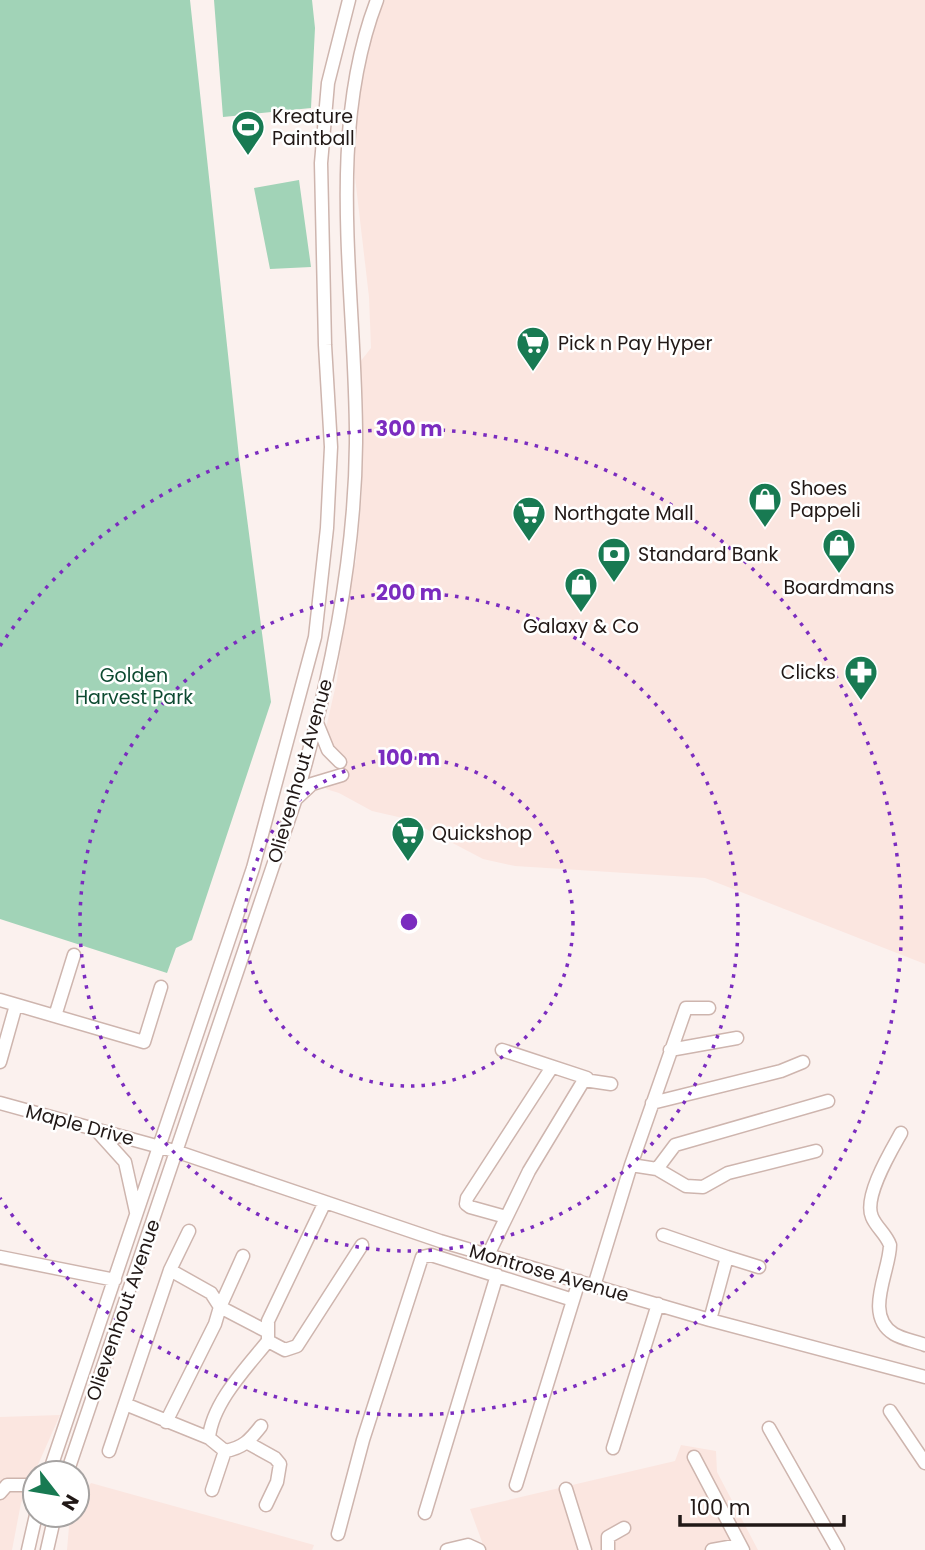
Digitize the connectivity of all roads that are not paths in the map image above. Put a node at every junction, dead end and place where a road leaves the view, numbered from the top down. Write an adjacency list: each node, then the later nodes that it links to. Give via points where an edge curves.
1 (349, 0): 24 (street, Olievenhout Avenue, via 328,83 321,163 331,447 315,637 253,868)
2 (377, 0): 3 (street, Olievenhout Avenue, via 353,88 347,161 356,445 345,570)
3 (317, 723): 4 (street, Olievenhout Avenue); 4 (street, via 341,768)
4 (296, 798): 26 (street, Olievenhout Avenue)
5 (74, 955): 10 (street)
6 (161, 987): 10 (street, via 144,1042)
7 (0, 1000): 8 (street)
8 (16, 1005): 10 (street); 14 (street)
9 (709, 1008): 13 (street, via 686,1008)
10 (55, 1016)
11 (737, 1038): 13 (street)
12 (502, 1050): 16 (street)
13 (670, 1050): 21 (street)
14 (0, 1062)
15 (803, 1062): 21 (street)
16 (552, 1067): 17 (street); 31 (street, via 467,1198 470,1208)
17 (587, 1078): 18 (street); 31 (street, via 535,1160)
18 (611, 1084)
19 (828, 1101): 28 (street, via 675,1145)
20 (0, 1103): 22 (street, Maple Drive)
21 (652, 1103): 27 (street)
22 (95, 1129): 24 (street, Maple Drive); 30 (street, via 125,1162)
23 (901, 1133): 50 (street, via 879,1175 871,1212 890,1245 880,1317 894,1334)
24 (160, 1147): 26 (street, Maple Drive); 30 (street, Olievenhout Avenue)
25 (816, 1151): 28 (street, via 728,1172 703,1187 686,1186)
26 (178, 1152): 29 (street, Montrose Avenue); 64 (street, Olievenhout Avenue)
27 (631, 1165): 28 (street); 44 (street)
28 (657, 1169)
29 (325, 1202): 35 (street, Montrose Avenue); 49 (street)
30 (137, 1216): 42 (street, Olievenhout Avenue)
31 (506, 1217): 35 (street)
32 (190, 1231): 40 (street)
33 (663, 1235): 38 (street)
34 (362, 1245): 49 (street, via 297,1346 285,1350)
35 (488, 1255): 43 (street, Montrose Avenue)
36 (243, 1256): 47 (street)
37 (0, 1257): 42 (street)
38 (727, 1257): 39 (street); 48 (street)
39 (759, 1267)
40 (170, 1270): 47 (street, via 211,1293); 52 (street)
41 (497, 1275): 45 (street); 72 (street); 76 (street, via 431,1255 418,1260)
42 (115, 1280): 63 (street, Olievenhout Avenue)
43 (579, 1281): 44 (street, Montrose Avenue); 45 (street)
44 (594, 1286): 46 (street, Montrose Avenue)
45 (573, 1300): 67 (street)
46 (658, 1304): 48 (street, Montrose Avenue); 59 (street)
47 (220, 1307): 49 (street); 54 (street)
48 (710, 1320): 51 (street, Montrose Avenue)
49 (267, 1336): 57 (street, via 221,1406)
50 (925, 1345)
51 (925, 1377)
52 (125, 1404): 54 (street); 60 (street)
53 (890, 1411): 65 (street)
54 (166, 1422): 57 (street)
55 (261, 1426): 58 (street)
56 (769, 1428): 85 (street)
57 (209, 1438): 61 (street)
58 (248, 1443): 61 (street); 71 (street, via 279,1464 278,1482)
59 (613, 1448)
60 (109, 1451)
61 (225, 1451): 69 (street)
62 (694, 1457): 77 (street)
63 (54, 1459)
64 (72, 1459)
65 (925, 1463)
66 (21, 1485): 70 (street, via 8,1485)
67 (516, 1485)
68 (566, 1489): 82 (street)
69 (212, 1490)
70 (0, 1493)
71 (266, 1505)
72 (425, 1513)
73 (624, 1528): 83 (street, via 608,1537)
74 (32, 1529): 78 (street)
75 (52, 1529): 79 (street)
76 (338, 1534)
77 (742, 1547): 84 (street)
78 (27, 1550)
79 (47, 1550)
80 (447, 1550): 81 (street, via 468,1545)
81 (479, 1550)
82 (585, 1550)
83 (608, 1550)
84 (712, 1550)
85 (838, 1550)

